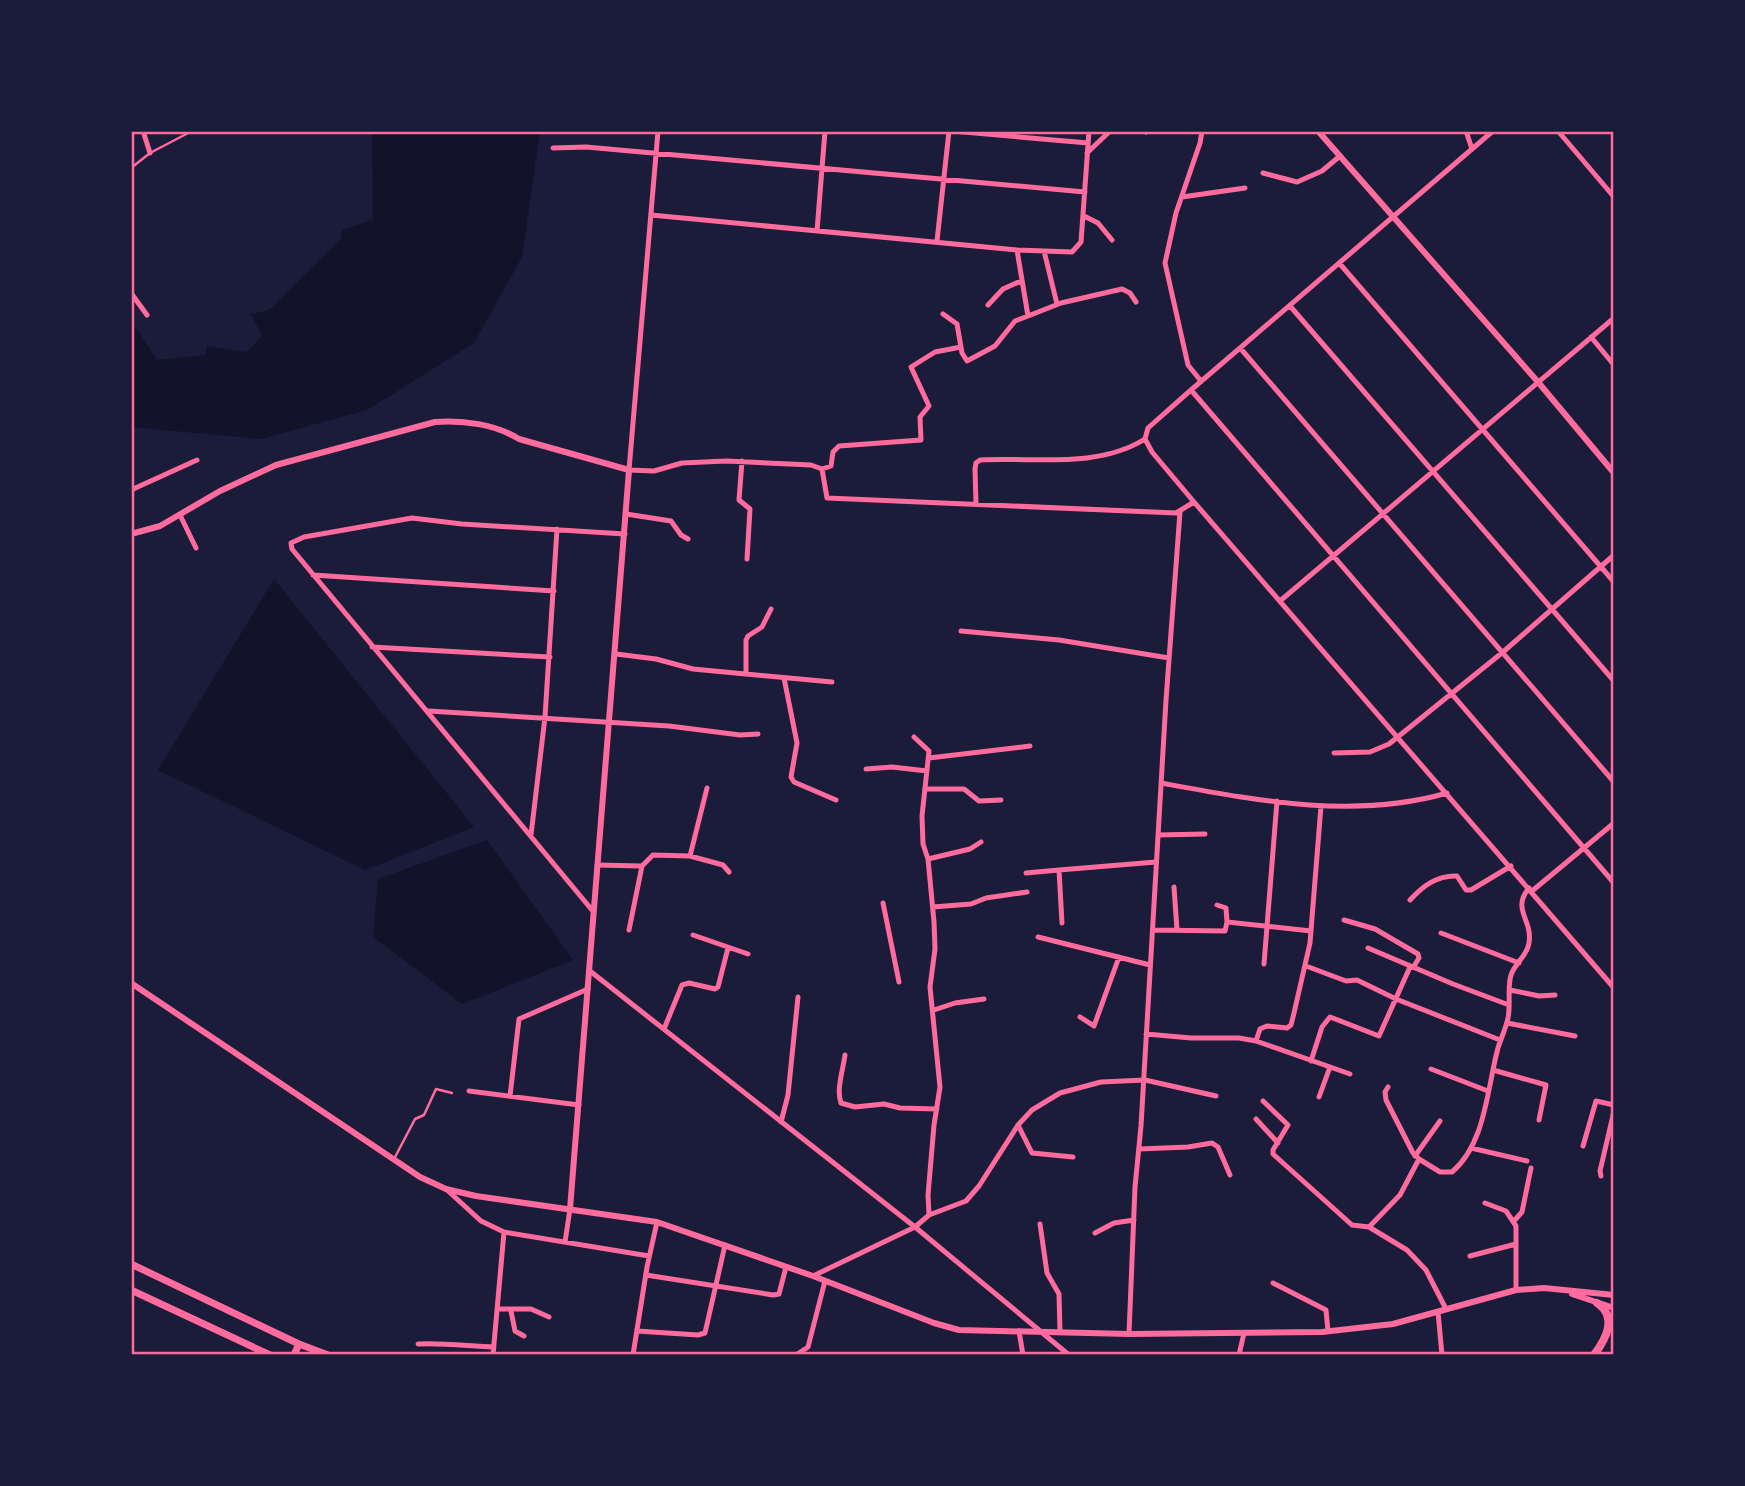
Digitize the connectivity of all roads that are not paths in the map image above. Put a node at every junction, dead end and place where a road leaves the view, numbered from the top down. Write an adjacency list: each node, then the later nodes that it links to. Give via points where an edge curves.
1 (143, 131): 16 (street)
2 (192, 131): 16 (lane)
3 (658, 131): 17 (street)
4 (825, 131): 21 (street)
5 (951, 131): 13 (street); 23 (street)
6 (1089, 131): 13 (street)
7 (1110, 131): 18 (street)
8 (1202, 131): 26 (street)
9 (1318, 131): 19 (street)
10 (1466, 131): 15 (street)
11 (1493, 131): 15 (street)
12 (1558, 131): 27 (street)
13 (1088, 143): 18 (street)
14 (553, 148): 17 (street)
15 (1472, 149): 30 (street)
16 (150, 153): 20 (lane)
17 (656, 153): 21 (street); 28 (street)
18 (1087, 153): 25 (street)
19 (1340, 156): 22 (street, via 1322,171 1297,182); 30 (street)
20 (131, 168)
21 (821, 168): 23 (street); 31 (street)
22 (1263, 173)
23 (945, 179): 25 (street); 33 (street)
24 (1245, 188): 26 (street)
25 (1085, 192): 29 (street)
26 (1182, 197): 51 (street, via 1165,263 1188,365)
27 (1614, 197)
28 (651, 215): 31 (street); 59 (street)
29 (1084, 216): 32 (street, via 1098,223); 35 (street, via 1081,242 1072,252)
30 (1393, 218): 36 (street); 52 (street)
31 (817, 231): 33 (street)
32 (1112, 240)
33 (937, 241): 34 (street)
34 (1017, 250): 35 (street); 37 (street)
35 (1044, 251): 40 (street)
36 (1340, 264): 42 (street); 54 (street)
37 (1021, 281): 41 (street, via 1003,289); 45 (street)
38 (131, 293): 44 (street)
39 (1136, 302): 40 (street, via 1122,289)
40 (1057, 304): 45 (street)
41 (988, 305)
42 (1290, 306): 49 (street); 60 (street)
43 (943, 314): 48 (street, via 957,324)
44 (147, 315)
45 (1028, 316): 48 (street, via 1015,321 1001,341 973,359 963,358)
46 (1614, 318): 47 (street)
47 (1591, 337): 50 (street); 52 (street)
48 (961, 347): 58 (street, via 935,352 911,367 929,406 919,417 921,440 839,446 831,466)
49 (1241, 349): 51 (street); 68 (street)
50 (1614, 365)
51 (1201, 382): 53 (street)
52 (1538, 382): 54 (street); 61 (street)
53 (1191, 390): 55 (street, via 1148,428); 75 (street)
54 (1483, 429): 60 (street); 77 (street)
55 (1145, 439): 63 (street); 64 (street, via 1130,448 1085,458 979,460)
56 (197, 460): 62 (street)
57 (742, 461): 58 (street); 59 (street); 76 (street, via 739,500 750,509)
58 (822, 469): 64 (street, via 827,498)
59 (629, 470): 66 (street, via 519,439 508,431 435,422 276,465); 67 (street)
60 (1433, 471): 68 (street); 83 (street)
61 (1614, 473)
62 (131, 490)
63 (1194, 502): 65 (street); 81 (street)
64 (976, 504): 65 (street)
65 (1180, 512): 89 (street)
66 (180, 514): 70 (street, via 160,526); 73 (street)
67 (626, 514): 71 (street); 72 (street, via 671,521)
68 (1383, 514): 75 (street); 86 (street)
69 (557, 529): 71 (street); 78 (street, via 405,519 304,537 291,543 292,549); 80 (street)
70 (131, 534)
71 (625, 534): 87 (street)
72 (688, 538)
73 (196, 548)
74 (1614, 555): 77 (street)
75 (1333, 556): 81 (street); 94 (street)
76 (747, 559)
77 (1601, 566): 79 (street); 83 (street)
78 (312, 575): 80 (street); 85 (street)
79 (1614, 582)
80 (554, 591): 88 (street)
81 (1280, 601): 100 (street)
82 (771, 609): 90 (street, via 762,627 746,640)
83 (1551, 610): 86 (street); 92 (street)
84 (961, 631): 89 (street, via 1059,640)
85 (372, 647): 88 (street); 95 (street)
86 (1503, 652): 94 (street); 106 (street)
87 (616, 654): 90 (street, via 693,669); 97 (street)
88 (550, 657): 96 (street)
89 (1169, 658): 107 (street)
90 (746, 673): 91 (street)
91 (784, 678): 93 (street); 111 (street, via 797,743 791,777)
92 (1614, 681)
93 (832, 682)
94 (1452, 694): 100 (street); 120 (street)
95 (429, 711): 96 (street); 117 (street)
96 (545, 717): 97 (street); 117 (street)
97 (610, 722): 98 (street); 124 (street)
98 (758, 734)
99 (914, 737): 103 (street, via 929,751)
100 (1396, 738): 102 (street, via 1370,752); 110 (street)
101 (1030, 746): 103 (street)
102 (1334, 753)
103 (929, 758): 105 (street)
104 (866, 769): 105 (street)
105 (927, 771): 109 (street)
106 (1614, 782)
107 (1161, 783): 113 (street); 118 (street)
108 (708, 788): 121 (street)
109 (925, 789): 112 (street, via 964,789 979,801); 122 (street, via 922,844)
110 (1447, 793): 114 (street, via 1405,802); 126 (street)
111 (836, 800)
112 (1001, 800)
113 (1277, 801): 114 (street); 142 (street)
114 (1321, 807): 146 (street)
115 (1614, 823): 120 (street)
116 (1205, 834): 118 (street)
117 (531, 835): 138 (street)
118 (1158, 835): 123 (street)
119 (981, 842): 122 (street)
120 (1584, 848): 130 (street); 132 (street)
121 (690, 856): 125 (street, via 653,855); 128 (street, via 723,864)
122 (928, 859): 137 (street)
123 (1156, 862): 127 (street); 144 (street)
124 (597, 865): 125 (street); 138 (street)
125 (642, 866): 143 (street)
126 (1511, 866): 132 (street); 134 (street, via 1471,890 1466,890 1457,876 1441,878)
127 (1059, 870): 129 (street); 141 (street)
128 (729, 872)
129 (1026, 873)
130 (1614, 883)
131 (1174, 887): 145 (street)
132 (1531, 890): 154 (street, via 1521,901 1529,943); 162 (street)
133 (1027, 892): 137 (street)
134 (1410, 900)
135 (883, 903): 160 (street)
136 (1217, 905): 140 (street, via 1226,908)
137 (933, 907): 170 (street, via 930,987)
138 (592, 910): 159 (street)
139 (1344, 920): 158 (street, via 1375,929 1418,954)
140 (1227, 922): 142 (street); 145 (street, via 1225,931)
141 (1062, 923)
142 (1269, 927): 146 (street); 155 (street)
143 (629, 930)
144 (1153, 930): 145 (street); 156 (street)
145 (1177, 930)
146 (1311, 931): 157 (street)
147 (1441, 933): 154 (street)
148 (693, 934): 150 (street)
149 (1038, 937): 153 (street)
150 (728, 948): 152 (street); 173 (street, via 718,987 682,985)
151 (1368, 948): 158 (street)
152 (748, 954)
153 (1119, 957): 156 (street); 171 (street, via 1094,1026)
154 (1519, 963): 164 (street, via 1511,975)
155 (1264, 964)
156 (1150, 965): 174 (street)
157 (1306, 966): 168 (street, via 1346,981 1357,980); 177 (street, via 1290,1027 1263,1027)
158 (1412, 967): 168 (street); 169 (street)
159 (590, 971): 163 (street); 173 (street)
160 (899, 982)
161 (131, 983): 208 (street)
162 (1614, 988)
163 (588, 989): 189 (street, via 519,1018); 193 (street)
164 (1510, 990): 165 (street); 169 (street)
165 (1555, 995)
166 (798, 997): 200 (street)
167 (984, 999): 170 (street)
168 (1396, 999): 176 (street); 179 (street, via 1380,1036 1327,1019)
169 (1509, 1005): 172 (street)
170 (934, 1010): 195 (street, via 940,1087)
171 (1080, 1017)
172 (1507, 1023): 175 (street); 176 (street)
173 (664, 1030): 200 (street)
174 (1146, 1034): 177 (street); 184 (street)
175 (1575, 1036)
176 (1500, 1040): 182 (street)
177 (1256, 1041): 179 (street)
178 (845, 1055): 195 (street, via 841,1103)
179 (1311, 1061): 180 (street)
180 (1330, 1067): 183 (street); 191 (street)
181 (1431, 1069): 187 (street)
182 (1493, 1070): 187 (street); 198 (street, via 1546,1085)
183 (1350, 1074)
184 (1144, 1080): 190 (street); 201 (street, via 1101,1082 1067,1091 1037,1107); 205 (street)
185 (1388, 1087): 207 (street, via 1386,1100)
186 (469, 1091): 189 (street)
187 (1488, 1091): 204 (street)
188 (452, 1093): 208 (lane, via 436,1089)
189 (510, 1096): 193 (street)
190 (1216, 1096)
191 (1319, 1097)
192 (1263, 1101): 202 (street, via 1288,1125)
193 (579, 1105): 215 (street)
194 (1614, 1105): 203 (street, via 1596,1101)
195 (937, 1109): 216 (street)
196 (1614, 1111): 212 (street)
197 (1256, 1119): 202 (street)
198 (1539, 1119)
199 (1440, 1121): 207 (street)
200 (781, 1122): 221 (street)
201 (1018, 1125): 206 (street, via 1032,1153); 216 (street, via 970,1196)
202 (1278, 1143): 222 (street, via 1272,1152 1279,1160 1352,1226)
203 (1583, 1146)
204 (1471, 1148): 207 (street, via 1449,1173 1435,1170); 209 (street)
205 (1139, 1149): 211 (street, via 1212,1143); 217 (street)
206 (1073, 1157)
207 (1417, 1157): 222 (street, via 1400,1195)
208 (394, 1159): 213 (street)
209 (1527, 1161)
210 (1531, 1168): 219 (street, via 1522,1212)
211 (1230, 1175)
212 (1601, 1176)
213 (446, 1189): 215 (street); 223 (street, via 481,1221)
214 (1485, 1203): 219 (street, via 1506,1211)
215 (570, 1209): 218 (street); 225 (street)
216 (929, 1215): 221 (street)
217 (1134, 1220): 224 (street); 254 (street)
218 (657, 1222): 227 (street); 228 (street)
219 (1514, 1222): 226 (street)
220 (1040, 1224): 252 (street, via 1046,1273 1059,1294)
221 (915, 1227): 233 (street); 250 (street)
222 (1369, 1227): 243 (street, via 1415,1257)
223 (504, 1233): 225 (street); 244 (street)
224 (1095, 1233)
225 (565, 1242): 228 (street)
226 (1516, 1244): 229 (street); 238 (street)
227 (725, 1245): 231 (street); 236 (street)
228 (649, 1256): 232 (street)
229 (1471, 1256)
230 (131, 1264): 258 (main road)
231 (786, 1267): 233 (street); 236 (street, via 776,1295)
232 (646, 1275): 236 (street); 248 (street)
233 (813, 1276): 234 (street)
234 (825, 1281): 249 (street, via 952,1328); 265 (street, via 808,1347)
235 (1273, 1283): 251 (street, via 1326,1310)
236 (716, 1285): 248 (street, via 705,1333)
237 (131, 1290): 260 (main road)
238 (1516, 1290): 239 (street); 243 (street)
239 (1560, 1290): 240 (street); 241 (street)
240 (1614, 1295)
241 (1597, 1303): 242 (street); 270 (highway, via 1605,1308 1609,1322 1604,1342)
242 (1614, 1308)
243 (1447, 1309): 246 (street)
244 (498, 1310): 245 (street); 259 (street)
245 (511, 1311): 247 (street, via 531,1309); 255 (street, via 516,1331)
246 (1438, 1312): 251 (street, via 1393,1324); 269 (street)
247 (550, 1317)
248 (637, 1331): 264 (street)
249 (1020, 1331): 250 (street); 266 (street)
250 (1043, 1331): 252 (street); 267 (street)
251 (1328, 1331): 253 (street)
252 (1060, 1332): 254 (street)
253 (1244, 1333): 254 (street); 268 (street)
254 (1129, 1334)
255 (524, 1336)
256 (1614, 1339): 270 (highway)
257 (418, 1343): 259 (street)
258 (299, 1344): 261 (main road); 262 (main road)
259 (494, 1347): 263 (street)
260 (270, 1355)
261 (294, 1355)
262 (328, 1355)
263 (493, 1355)
264 (634, 1355)
265 (796, 1355)
266 (1023, 1355)
267 (1069, 1355)
268 (1239, 1355)
269 (1442, 1355)
270 (1594, 1355)

